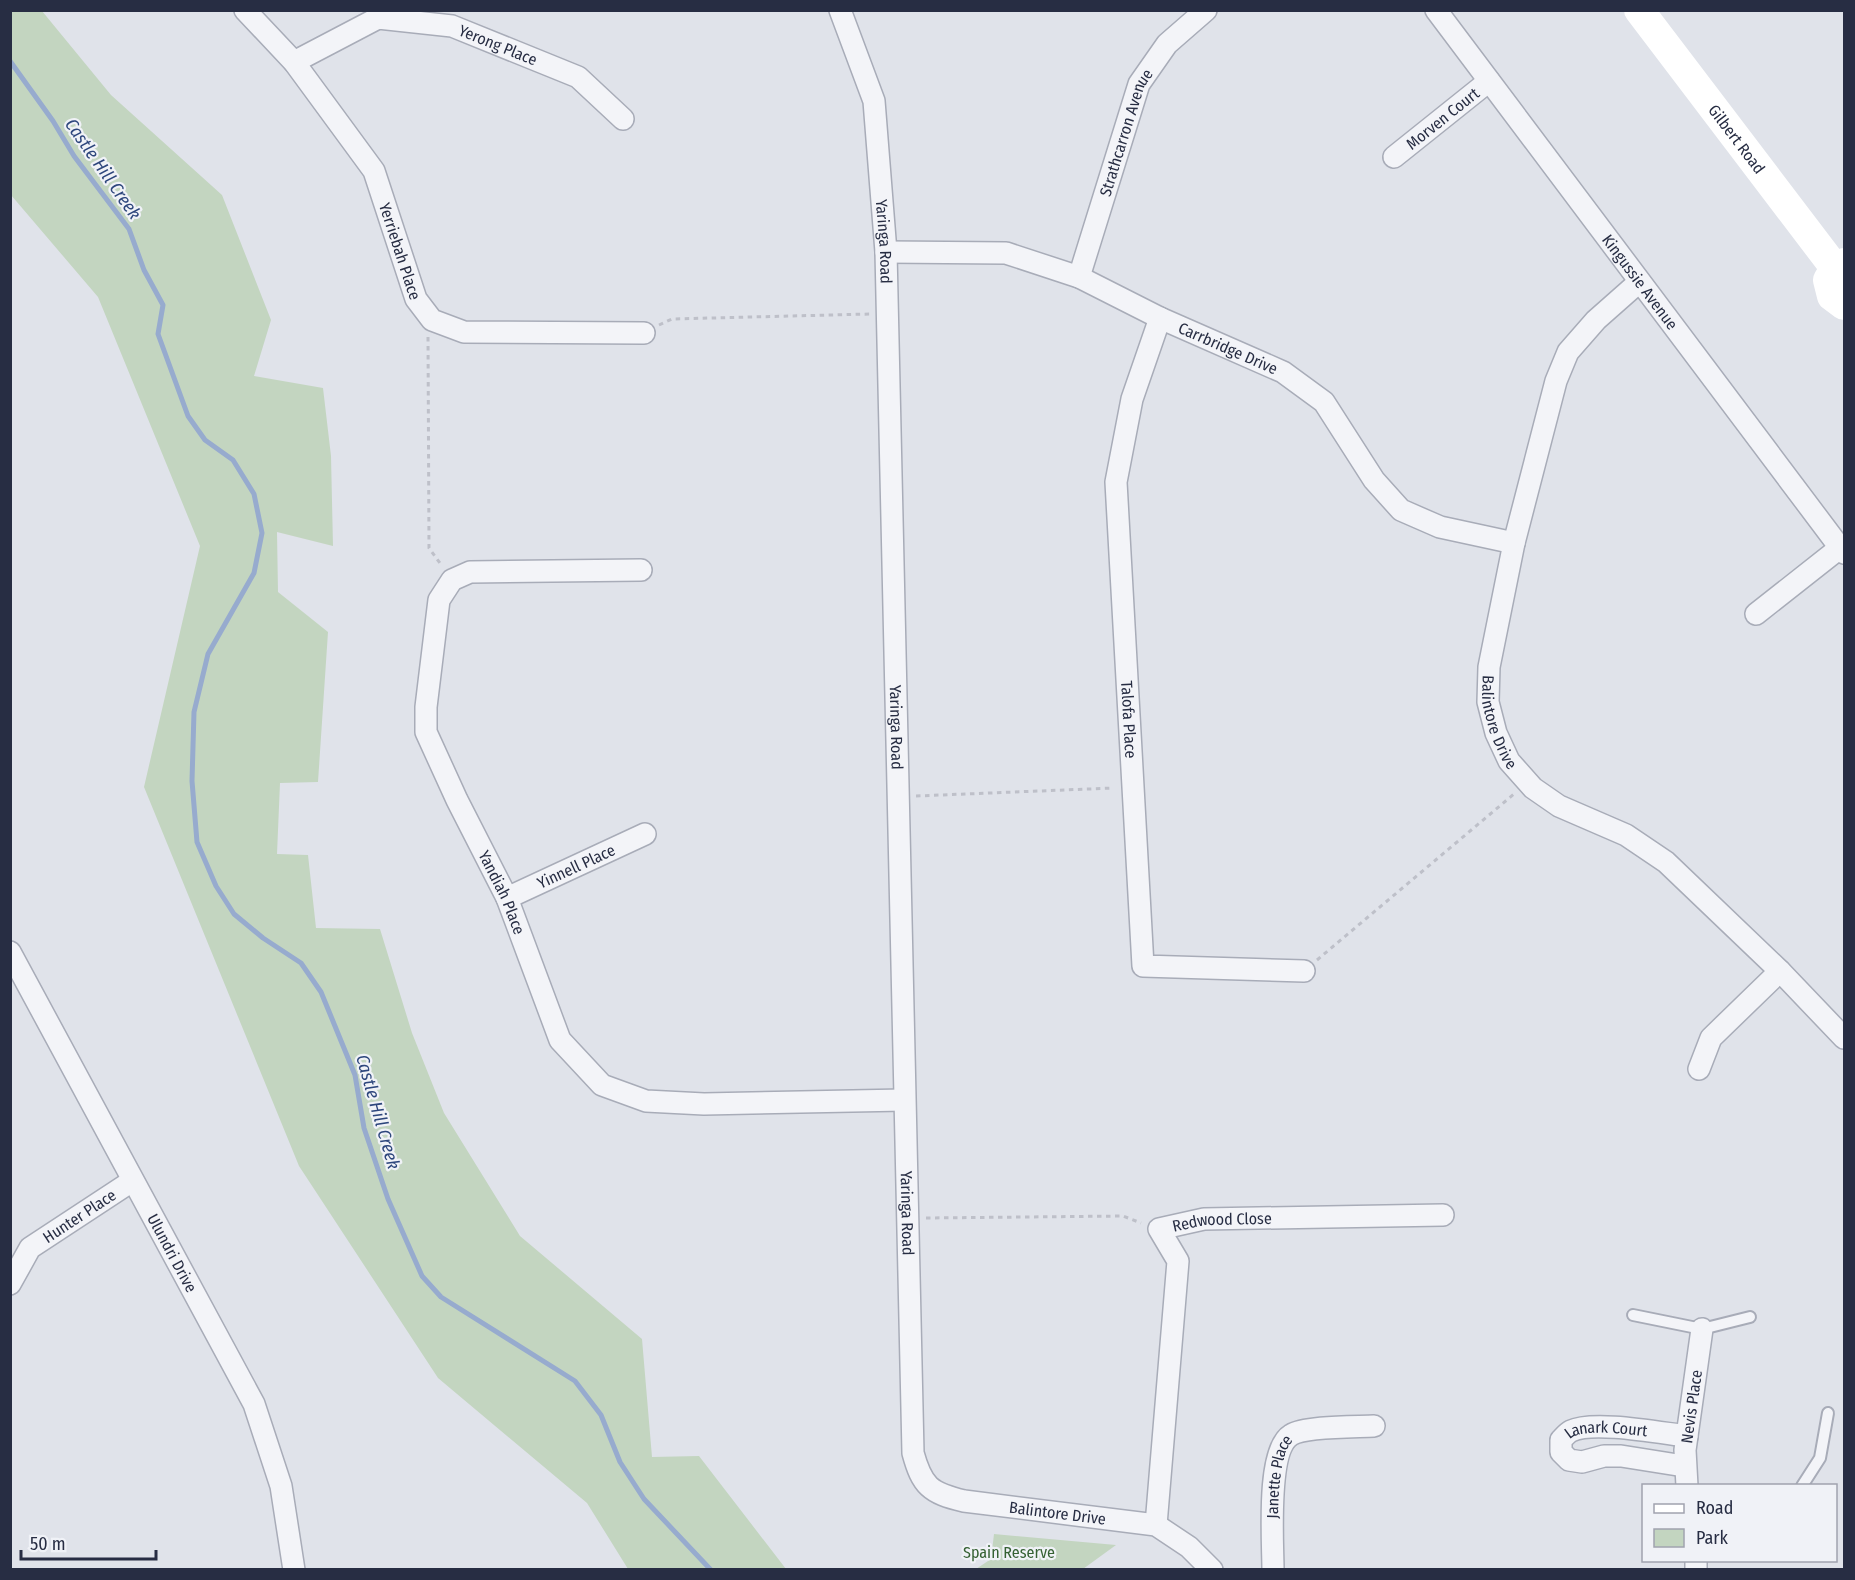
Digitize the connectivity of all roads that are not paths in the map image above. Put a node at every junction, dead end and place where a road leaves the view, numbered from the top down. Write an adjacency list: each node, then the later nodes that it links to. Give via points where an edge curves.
1 (245, 10): 6 (street, Yerriebah Place)
2 (840, 10): 10 (street, Yaringa Road, via 874,101)
3 (1206, 10): 12 (street, Strathcarron Avenue, via 1167,44 1139,84)
4 (1436, 10): 7 (street, Kingussie Avenue)
5 (1639, 10): 11 (main road, Gilbert Road)
6 (294, 62): 8 (street, Yerong Place, via 378,18 452,26 578,77); 16 (street, Yerriebah Place, via 374,171 416,299 432,320 464,332)
7 (1489, 81): 9 (street, Morven Court); 13 (street, Kingussie Avenue)
8 (623, 119)
9 (1394, 157)
10 (885, 252): 12 (street, Carrbridge Drive, via 1006,253); 28 (street, Yaringa Road)
11 (1840, 266): 14 (main road, via 1828,280 1829,289)
12 (1079, 277): 15 (street, Carrbridge Drive)
13 (1639, 282): 17 (street, Balintore Drive, via 1596,320 1568,352 1556,381); 18 (street, Kingussie Avenue)
14 (1845, 305)
15 (1160, 318): 17 (street, Carrbridge Drive, via 1283,372 1324,402 1374,480 1401,510 1440,527); 24 (street, Talofa Place, via 1132,399 1116,482 1143,966)
16 (644, 333)
17 (1514, 543): 25 (street, Balintore Drive, via 1489,667 1488,702 1496,733 1509,760 1528,783 1560,806 1626,835 1666,862)
18 (1843, 550): 20 (street)
19 (641, 570): 22 (street, Yandiah Place, via 470,572 452,579 439,600 426,732)
20 (1756, 614)
21 (645, 834): 22 (street, Yinnell Place)
22 (507, 898): 28 (street, Yandiah Place, via 561,1040 602,1086 646,1101 704,1104)
23 (10, 952): 29 (street, Ulundri Drive)
24 (1304, 971)
25 (1780, 971): 26 (street, Balintore Drive); 27 (street, via 1712,1038)
26 (1845, 1038)
27 (1699, 1069)
28 (904, 1100): 38 (street, Yaringa Road)
29 (132, 1180): 31 (street, Hunter Place, via 30,1248); 42 (street, Ulundri Drive, via 254,1404 281,1486)
30 (1443, 1215): 41 (street, Redwood Close, via 1204,1219 1159,1229 1178,1261)
31 (10, 1284)
32 (1633, 1315): 34 (lane)
33 (1750, 1317): 34 (lane)
34 (1702, 1329): 37 (street, Nevis Place)
35 (1828, 1413): 40 (lane, via 1820,1458)
36 (1374, 1426): 44 (street, Janette Place, via 1306,1429 1290,1435 1280,1449 1274,1471)
37 (1687, 1436): 39 (street, Nevis Place); 39 (street, Lanark Court, via 1583,1428 1569,1431 1561,1440 1561,1452 1569,1460 1621,1456)
38 (913, 1453): 41 (street, Balintore Drive, via 920,1478 939,1495)
39 (1685, 1476)
40 (1803, 1484)
41 (1156, 1525): 43 (street, Balintore Drive, via 1189,1547)
42 (294, 1569)
43 (1212, 1569)
44 (1273, 1569)

